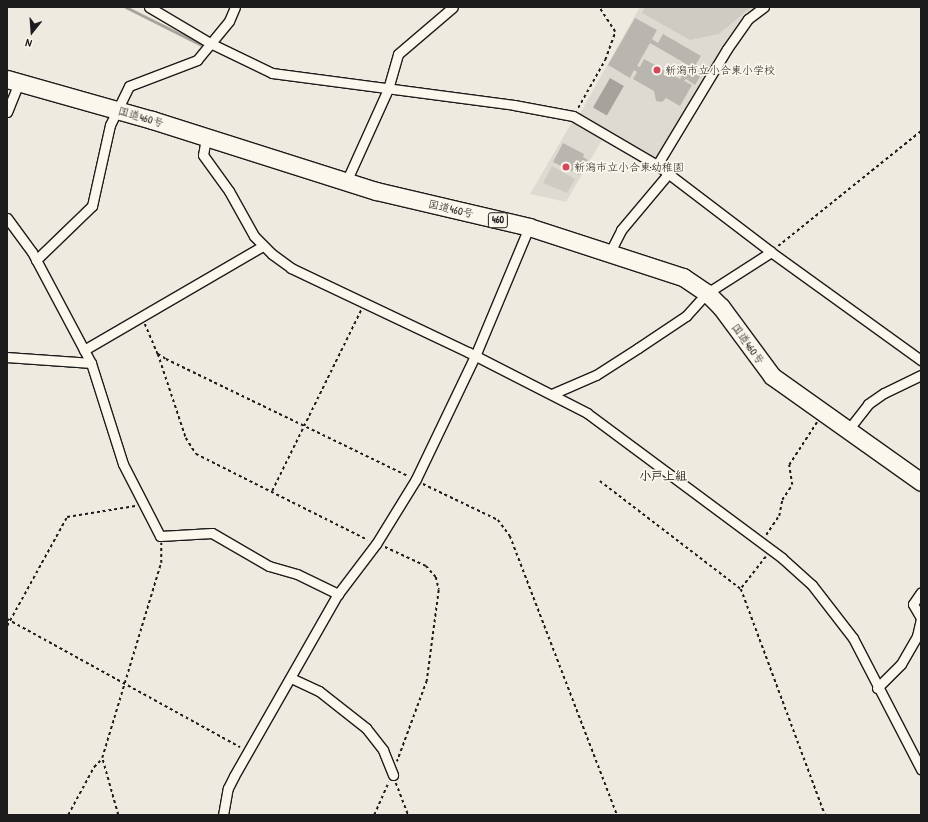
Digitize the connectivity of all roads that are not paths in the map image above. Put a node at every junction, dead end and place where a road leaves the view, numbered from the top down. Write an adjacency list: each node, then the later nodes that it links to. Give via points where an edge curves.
1 (149, 7): 5 (street)
2 (235, 7): 5 (street, via 229,21)
3 (453, 7): 7 (street, via 398,54)
4 (764, 7): 11 (street, via 748,19 727,49)
5 (210, 43): 7 (street, via 272,73); 8 (street, via 197,60 129,86)
6 (13, 81): 8 (highway, 国道460号 / 460); 9 (street)
7 (388, 89): 11 (street, via 514,105 573,116); 13 (street)
8 (116, 110): 10 (highway, 国道460号 / 460); 19 (street, via 92,206)
9 (7, 112)
10 (206, 138): 13 (highway, 国道460号 / 460); 16 (street, via 204,155 229,191 254,236)
11 (657, 165): 12 (street)
12 (668, 174): 17 (street, via 621,230); 18 (street)
13 (346, 182): 15 (highway, 国道460号 / 460)
14 (7, 218): 19 (street)
15 (529, 227): 17 (highway, 国道460号 / 460); 22 (street)
16 (263, 246): 21 (street); 22 (street, via 290,268)
17 (610, 252): 20 (highway, 国道460号 / 460, via 683,277)
18 (771, 252): 20 (street); 24 (street)
19 (36, 260): 21 (street)
20 (707, 293): 27 (street, via 686,316 638,348 596,375); 28 (highway, 国道460号 / 460, via 721,307 772,376)
21 (84, 350): 25 (street)
22 (475, 356): 27 (street); 31 (street, via 416,480 376,544)
23 (8, 359): 25 (street)
24 (921, 360)
25 (91, 363): 31 (street, via 123,464 160,536 212,533 269,566 297,574)
26 (921, 375): 28 (street, via 868,404)
27 (552, 394): 33 (street, via 619,434 762,541 812,585 853,638)
28 (848, 430): 29 (highway, 国道460号 / 460)
29 (921, 482)
30 (921, 592): 33 (street, via 913,604 920,618 917,636 901,664)
31 (338, 594): 32 (street)
32 (291, 678): 35 (street, via 319,690 366,728 383,750); 36 (street, via 228,788)
33 (877, 688): 34 (street)
34 (921, 769)
35 (393, 775)
36 (223, 815)

